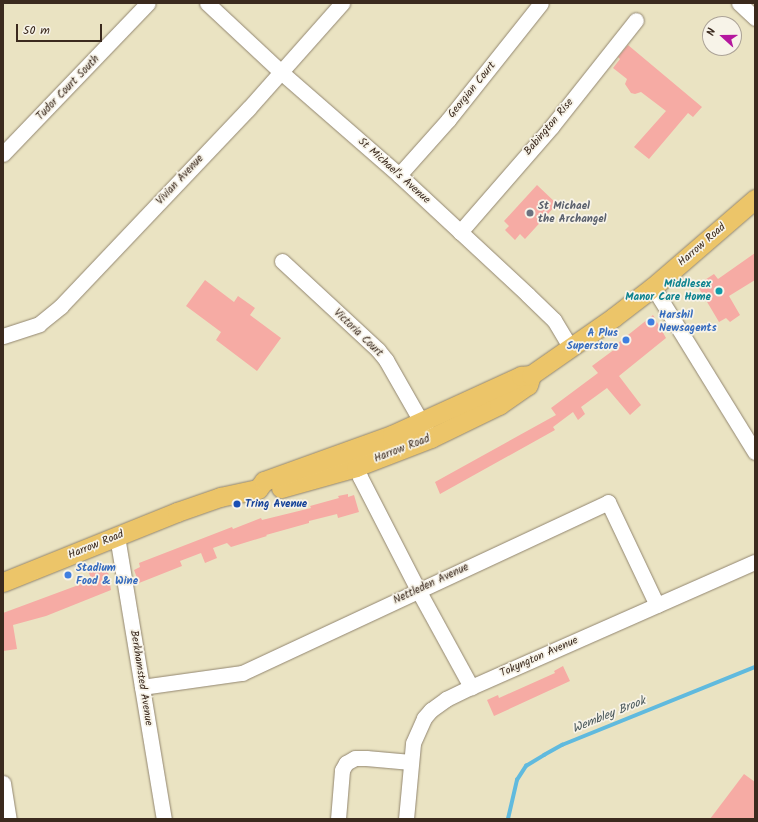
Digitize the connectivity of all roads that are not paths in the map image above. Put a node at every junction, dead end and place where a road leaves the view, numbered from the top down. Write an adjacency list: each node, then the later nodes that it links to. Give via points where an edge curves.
1 (148, 3): 9 (street, Tudor Court South)
2 (207, 3): 8 (street, St Michael's Avenue)
3 (342, 3): 8 (street, Vivian Avenue)
4 (540, 3): 10 (street, Georgian Court, via 448,120)
5 (739, 3): 6 (street)
6 (755, 18)
7 (636, 20): 12 (street, Babington Rise, via 552,126)
8 (281, 72): 10 (street, St Michael's Avenue); 15 (street, Vivian Avenue, via 61,306 39,324)
9 (3, 154)
10 (399, 175): 12 (street, St Michael's Avenue)
11 (755, 199): 14 (main road, Harrow Road)
12 (460, 232): 16 (street, St Michael's Avenue, via 554,320)
13 (282, 261): 17 (street, Victoria Court, via 378,350)
14 (653, 287): 16 (main road, Harrow Road); 18 (street)
15 (3, 336)
16 (572, 348): 17 (main road, Harrow Road, via 531,375 528,385 499,405)
17 (426, 430): 19 (main road, Harrow Road)
18 (755, 452)
19 (352, 459): 20 (main road, Harrow Road, via 264,493 258,488 220,497); 23 (street)
20 (117, 536): 22 (main road, Harrow Road); 25 (street, Berkhamsted Avenue)
21 (755, 562): 24 (street, Tokyngton Avenue)
22 (3, 582)
23 (418, 590): 24 (street, Nettleden Avenue, via 608,502); 25 (street, Nettleden Avenue, via 242,673); 26 (street)
24 (657, 605): 26 (street, Tokyngton Avenue)
25 (142, 687): 30 (street, Berkhamsted Avenue)
26 (471, 687): 27 (street, Tokyngton Avenue, via 446,699 424,718 413,743)
27 (411, 762): 31 (street, via 355,758 346,763 342,770); 32 (street, Tokyngton Avenue)
28 (3, 783): 29 (street)
29 (9, 819)
30 (164, 819)
31 (338, 819)
32 (406, 819)

